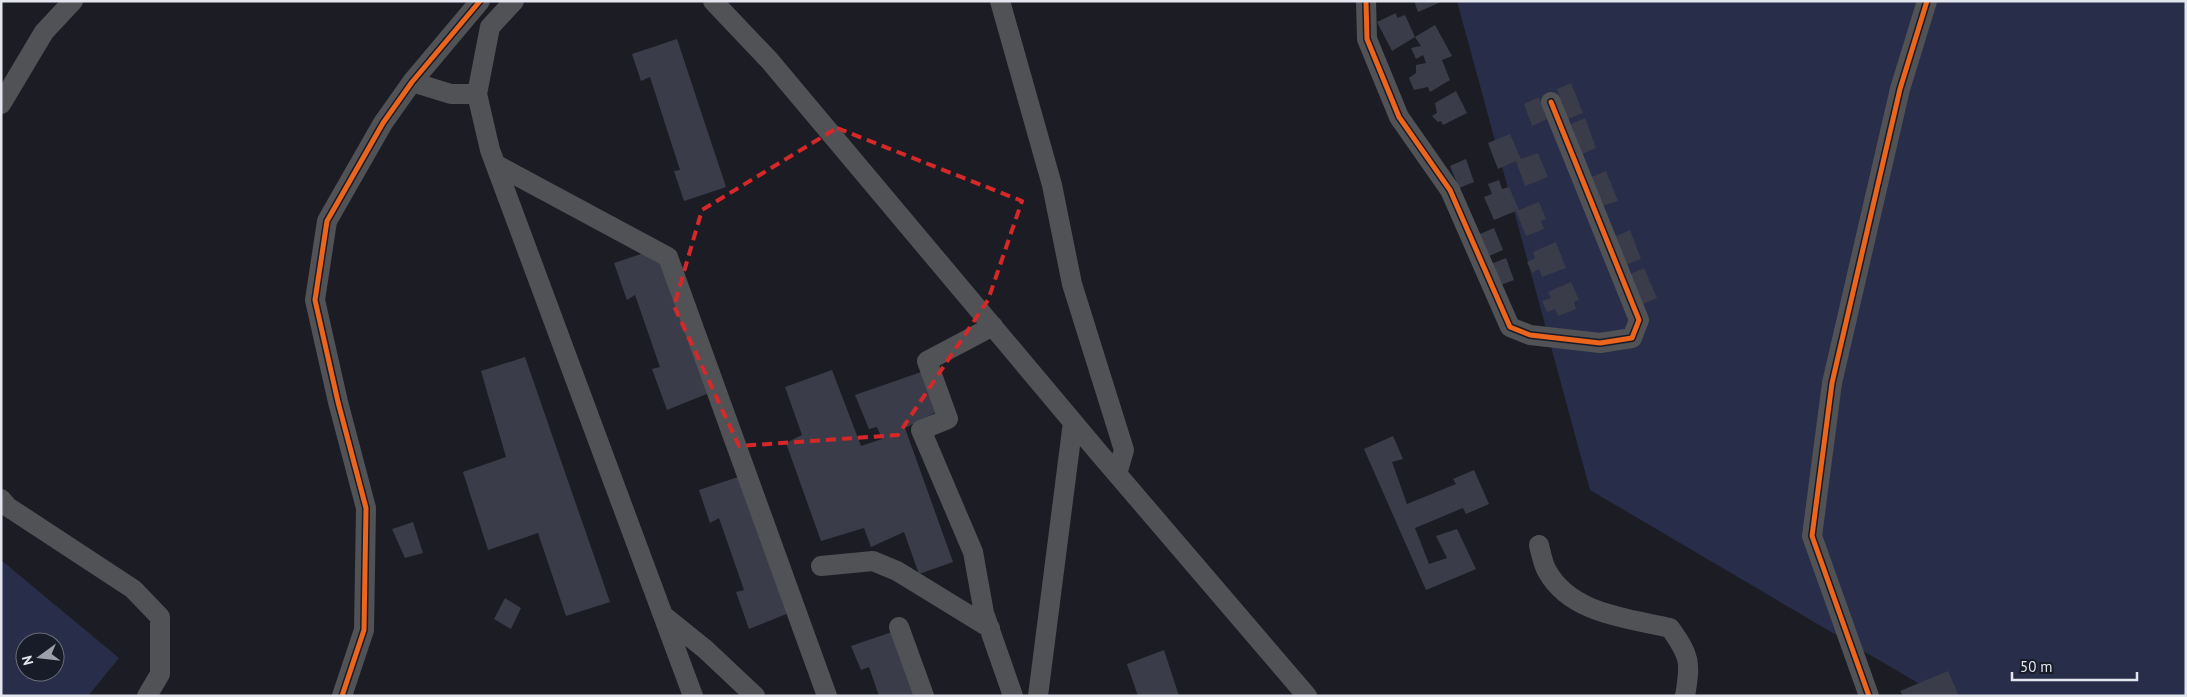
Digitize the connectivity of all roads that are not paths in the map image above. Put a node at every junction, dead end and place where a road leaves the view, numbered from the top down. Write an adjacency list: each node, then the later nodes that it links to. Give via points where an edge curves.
1 (73, 1): 11 (street, via 44,32)
2 (480, 1): 8 (street)
3 (514, 1): 9 (street, via 490,27)
4 (713, 1): 13 (street, via 769,60)
5 (1000, 1): 15 (street, via 1052,185 1072,284 1124,450)
6 (1366, 1): 10 (street, via 1367,39 1399,116 1450,190 1510,326 1530,335 1600,343 1632,338 1640,320)
7 (1927, 1): 32 (street, via 1900,89 1832,383 1812,536)
8 (412, 82): 9 (street, via 451,94); 23 (street, via 383,123 327,221 315,300 366,508 364,630)
9 (477, 94): 12 (street)
10 (1551, 102)
11 (1, 104)
12 (495, 164): 19 (street); 26 (street, via 668,257)
13 (993, 326): 14 (street); 21 (street, via 927,361 948,419 921,430 973,552 984,614)
14 (1073, 422): 15 (street); 29 (street)
15 (1117, 474): 30 (street)
16 (1, 499): 22 (street, via 8,507 133,589 160,617 160,674)
17 (1539, 545): 31 (street, via 1546,570 1560,589 1588,608 1670,628 1686,650 1689,673)
18 (821, 566): 21 (street, via 873,561 897,571)
19 (664, 616): 24 (street); 25 (street)
20 (899, 628): 27 (street)
21 (990, 628): 28 (street)
22 (147, 696)
23 (342, 696)
24 (693, 696)
25 (755, 696)
26 (827, 696)
27 (924, 696)
28 (1013, 696)
29 (1038, 696)
30 (1307, 696)
31 (1686, 696)
32 (1869, 696)

